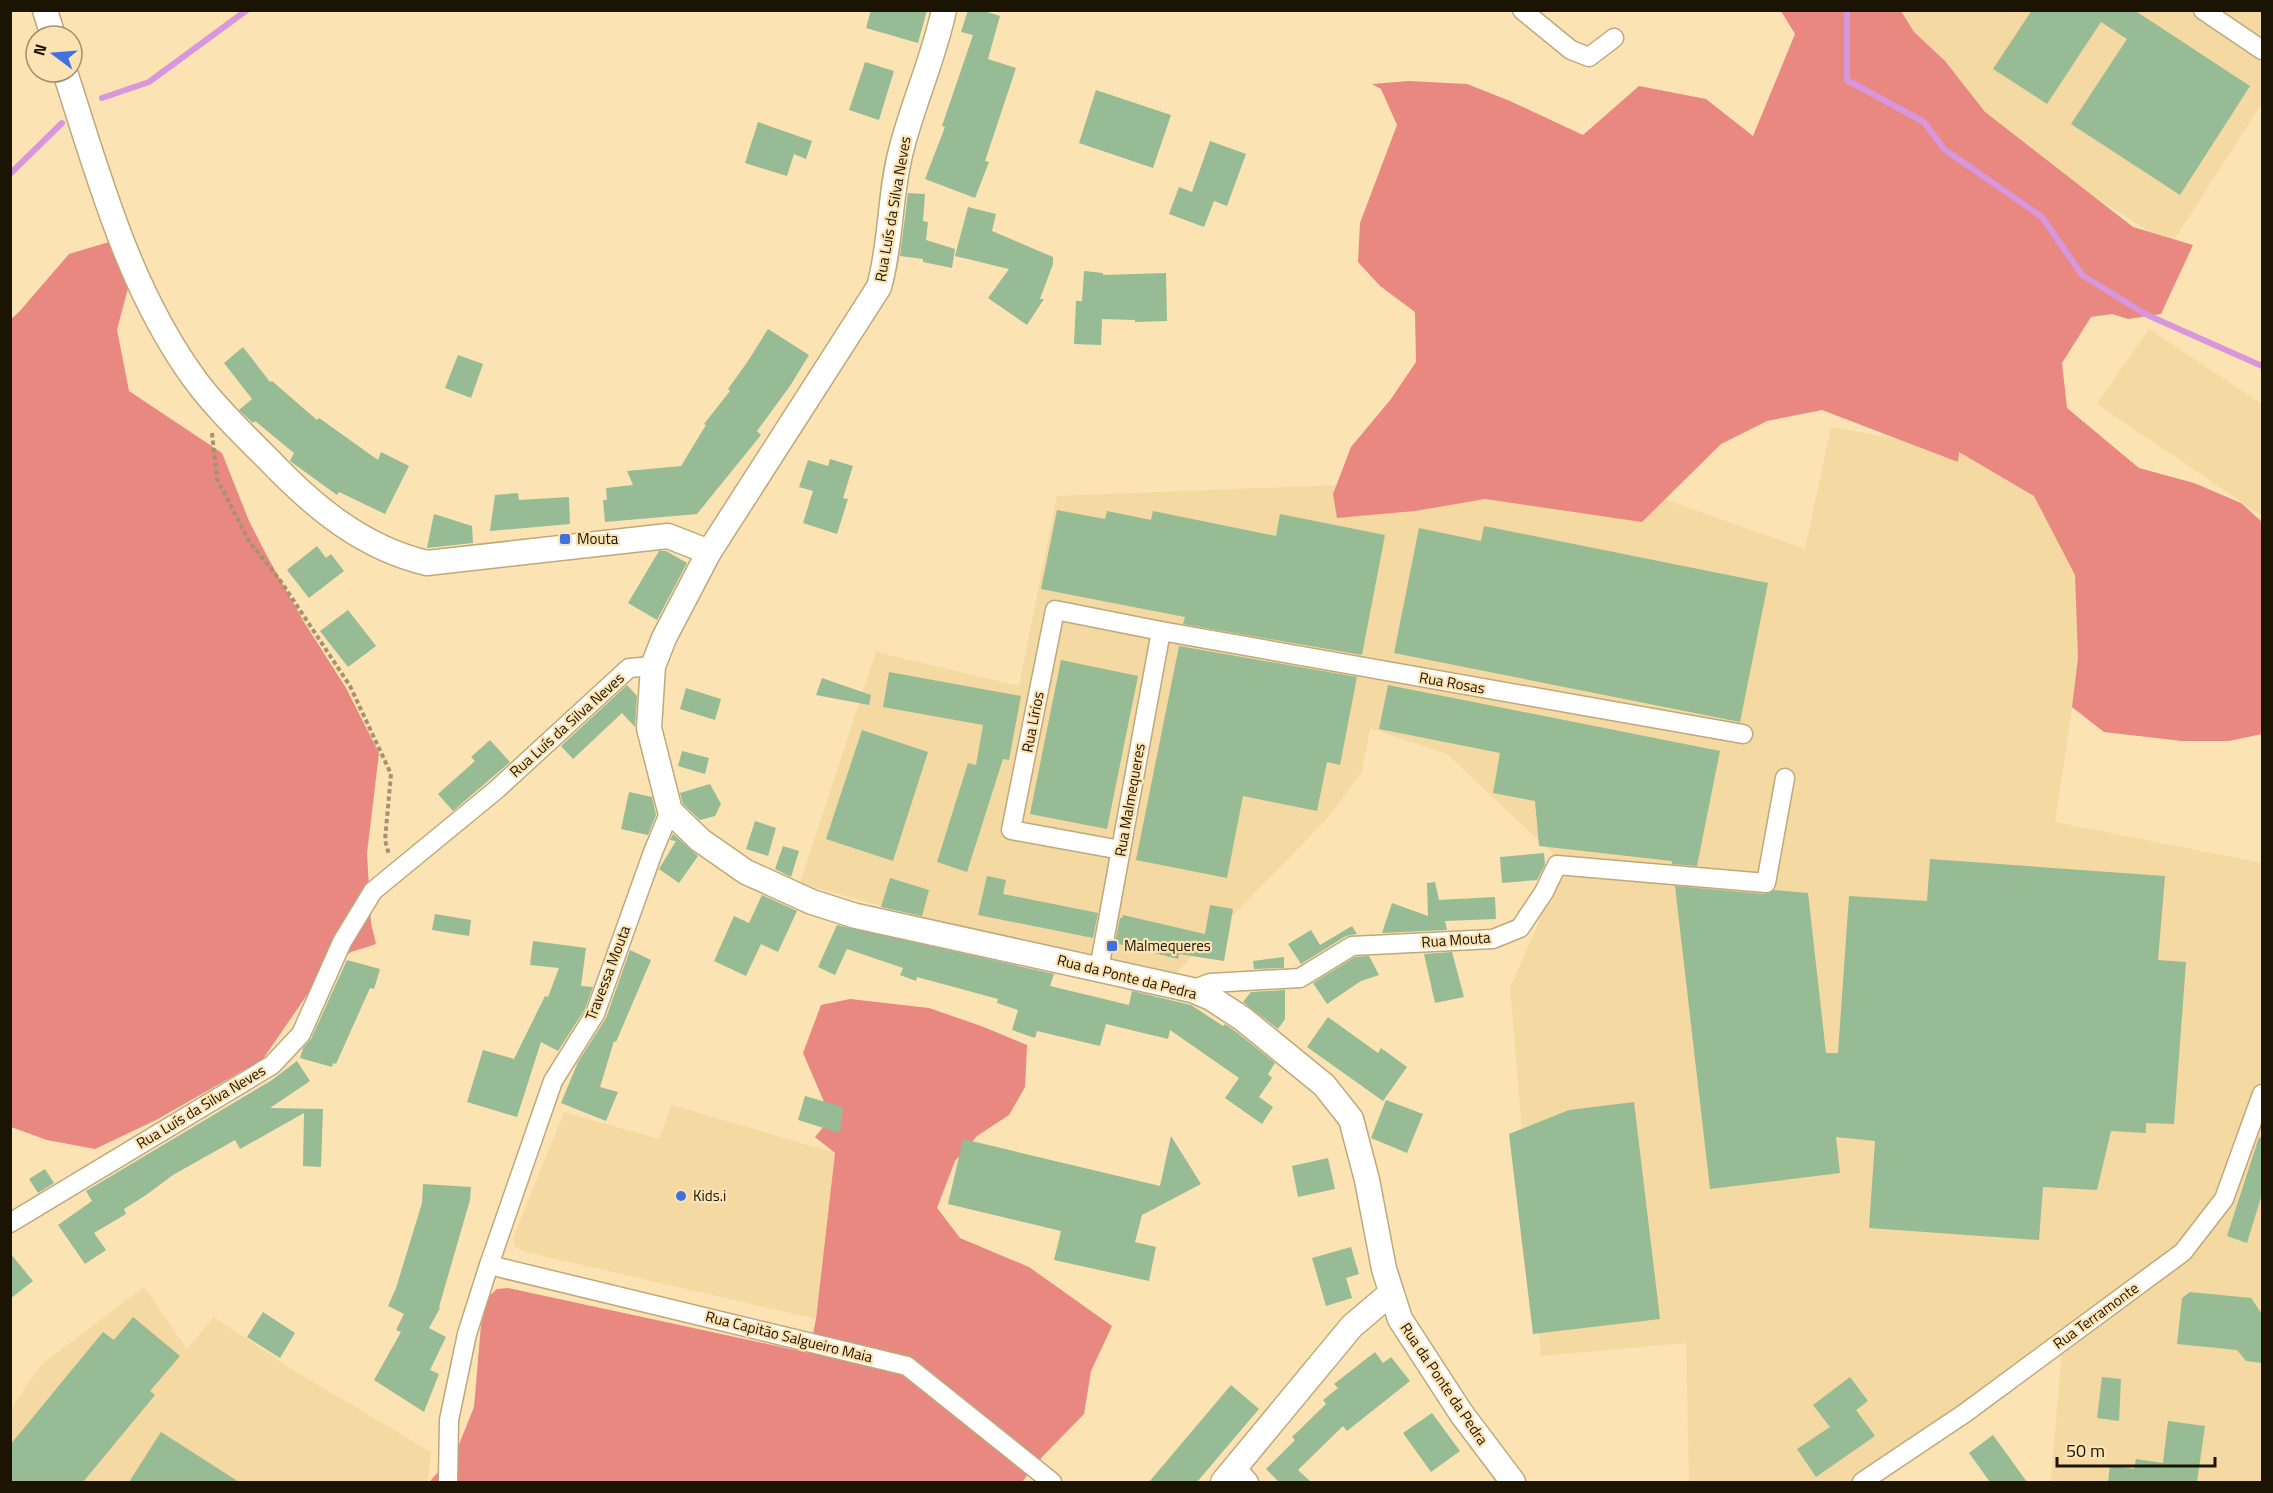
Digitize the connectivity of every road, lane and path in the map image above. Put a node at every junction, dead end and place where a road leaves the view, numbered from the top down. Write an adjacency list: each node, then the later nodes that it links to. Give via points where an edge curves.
1 (944, 10): 8 (street, Rua Luís da Silva Neves, via 902,147 879,287)
2 (1522, 10): 4 (street, via 1571,50 1589,57)
3 (2203, 10): 5 (street)
4 (1614, 38)
5 (2262, 50)
6 (69, 84): 7 (street, via 127,256 158,320)
7 (210, 397): 8 (street, via 302,495 346,528 405,558 427,563 668,536); 15 (path, via 217,479 249,541 282,583 350,686 391,774 384,840)
8 (709, 552): 10 (street, Rua Luís da Silva Neves)
9 (1161, 631): 11 (street, Rua Rosas); 14 (street, Rua Malmequeres); 14 (street, Rua Lírios, via 1055,610 1011,830)
10 (653, 666): 13 (street, via 649,728); 15 (street, Rua Luís da Silva Neves, via 629,668 495,790)
11 (1743, 734)
12 (1785, 778): 17 (street, Rua Mouta, via 1766,883 1557,865 1520,928 1493,939 1352,946 1300,978 1210,983)
13 (670, 811): 16 (street, Rua da Ponte da Pedra, via 700,840 746,872 812,902 856,916); 20 (street, Travessa Mouta, via 595,1014 553,1081)
14 (1121, 850): 16 (street, Rua Malmequeres)
15 (394, 873): 19 (street, Rua Luís da Silva Neves, via 373,891 342,942 302,1034 272,1065)
16 (1099, 969): 17 (street, Rua da Ponte da Pedra)
17 (1192, 990): 21 (street, Rua da Ponte da Pedra, via 1243,1019 1324,1085 1351,1119)
18 (2262, 1094): 26 (street, Rua Terramonte, via 2224,1199 2183,1252 1965,1413)
19 (10, 1223)
20 (489, 1265): 23 (street, Travessa Mouta, via 467,1334 449,1420); 24 (street, Rua Capitão Salgueiro Maia, via 907,1366)
21 (1391, 1293): 22 (street, via 1352,1326); 25 (street, Rua da Ponte da Pedra, via 1400,1319 1421,1354)
22 (1236, 1477)
23 (448, 1482)
24 (1052, 1482)
25 (1513, 1482)
26 (1862, 1482)

